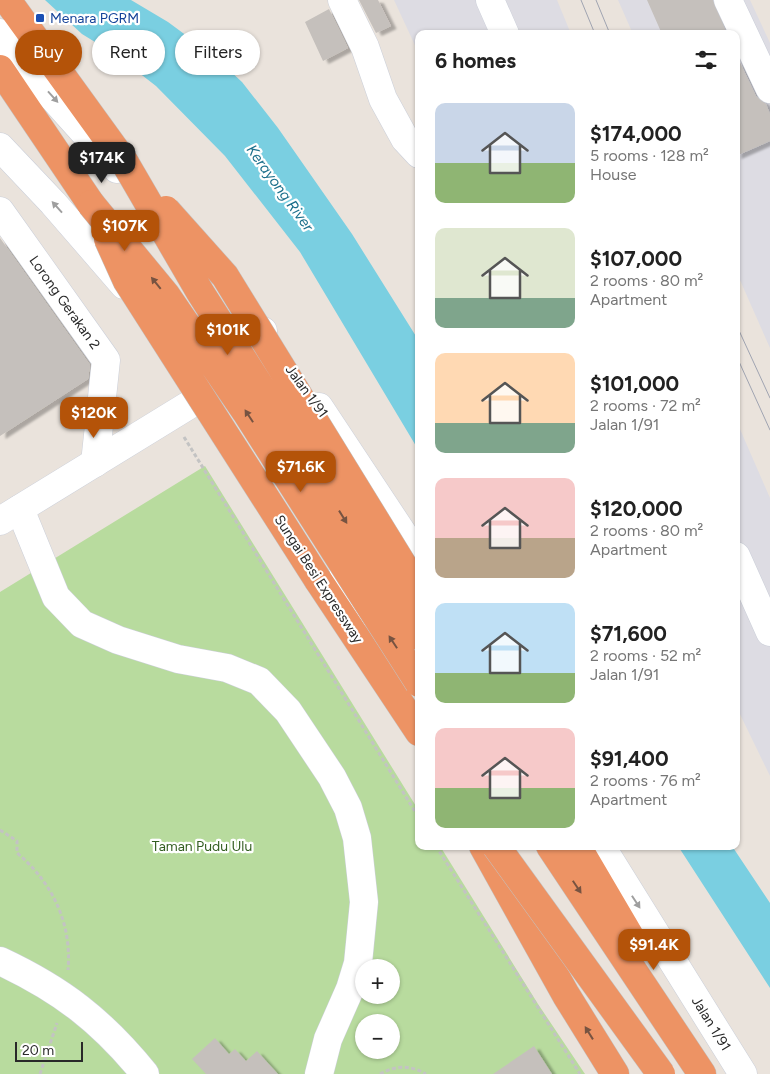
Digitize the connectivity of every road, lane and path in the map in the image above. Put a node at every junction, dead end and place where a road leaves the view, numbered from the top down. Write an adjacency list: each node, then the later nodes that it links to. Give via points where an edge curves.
1 (8, 0): 11 (highway)
2 (342, 0): 10 (street, via 365,47 382,99)
3 (490, 0): 5 (street)
4 (728, 0): 8 (street)
5 (503, 30)
6 (0, 33): 14 (street, Jalan 1/91, one-way to 14, via 26,68)
7 (0, 70): 12 (highway, Sungai Besi Expressway)
8 (770, 89)
9 (0, 147): 15 (street, one-way to 9, via 107,264)
10 (415, 149)
11 (125, 162): 22 (highway, bridge, via 225,276); 24 (highway, one-way to 24, bridge, via 200,292)
12 (91, 204): 26 (highway, one-way to 12, bridge, via 246,412 171,302); 28 (highway, Sungai Besi Expressway, bridge, via 127,281)
13 (0, 211): 17 (street, Lorong Gerakan 2, via 106,360)
14 (264, 331): 15 (street, via 257,353 246,370); 19 (street, Jalan 1/91, via 341,438)
15 (210, 393): 16 (street); 23 (street)
16 (171, 417): 17 (street); 29 (path)
17 (95, 463): 18 (street)
18 (8, 509): 42 (street, via 56,597 82,624 118,640 178,659 227,668 259,682 288,711 332,777 348,808 357,838 364,902 358,963 328,1039)
19 (415, 552)
20 (415, 560): 23 (street, via 383,545 352,559 342,576)
21 (740, 565): 25 (street)
22 (415, 585)
23 (355, 617): 27 (highway)
24 (415, 630)
25 (770, 632)
26 (415, 677)
27 (415, 725)
28 (415, 726)
29 (415, 812)
30 (0, 830): 39 (path, via 17,840 17,853 43,880 58,904 68,937)
31 (439, 850): 45 (path)
32 (485, 850): 46 (highway, one-way to 32, via 566,995)
33 (499, 850): 48 (highway, bridge)
34 (513, 850): 47 (highway)
35 (553, 850): 49 (highway, one-way to 49)
36 (579, 850): 50 (highway)
37 (603, 850): 51 (street, Jalan 1/91, one-way to 51)
38 (0, 961): 39 (street)
39 (66, 996): 40 (path); 41 (street, via 97,1020)
40 (40, 1074)
41 (145, 1074)
42 (319, 1074)
43 (380, 1074): 44 (path, via 398,1067)
44 (426, 1074)
45 (580, 1074)
46 (615, 1074)
47 (646, 1074)
48 (661, 1074)
49 (702, 1074)
50 (708, 1074)
51 (743, 1074)

